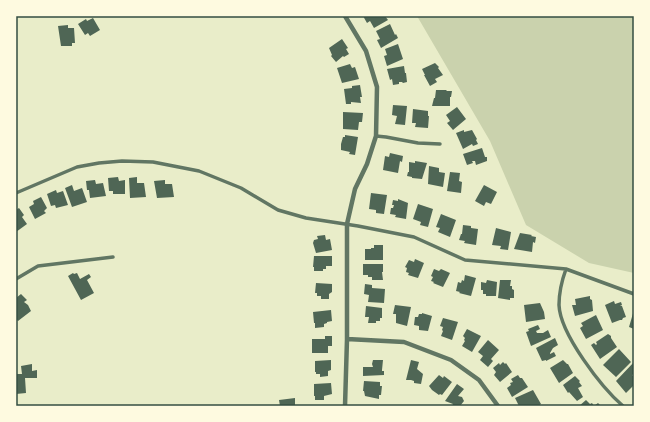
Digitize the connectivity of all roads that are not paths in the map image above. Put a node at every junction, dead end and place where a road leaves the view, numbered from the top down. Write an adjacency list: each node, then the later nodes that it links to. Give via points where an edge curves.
1 (345, 16): 2 (street, via 366,51 376,87)
2 (376, 136): 3 (street); 5 (street, via 368,164 355,190)
3 (440, 144)
4 (16, 193): 5 (street, via 77,167 122,161 154,162 199,171 241,188 278,210 306,218)
5 (347, 224): 7 (street, via 414,237 465,260); 10 (street)
6 (113, 257): 8 (street, via 38,266)
7 (566, 269): 9 (street); 13 (street, via 559,306 564,324 591,370)
8 (16, 279)
9 (634, 294)
10 (347, 339): 11 (street); 12 (street, via 404,342 451,360 479,380)
11 (345, 406)
12 (498, 406)
13 (623, 406)

